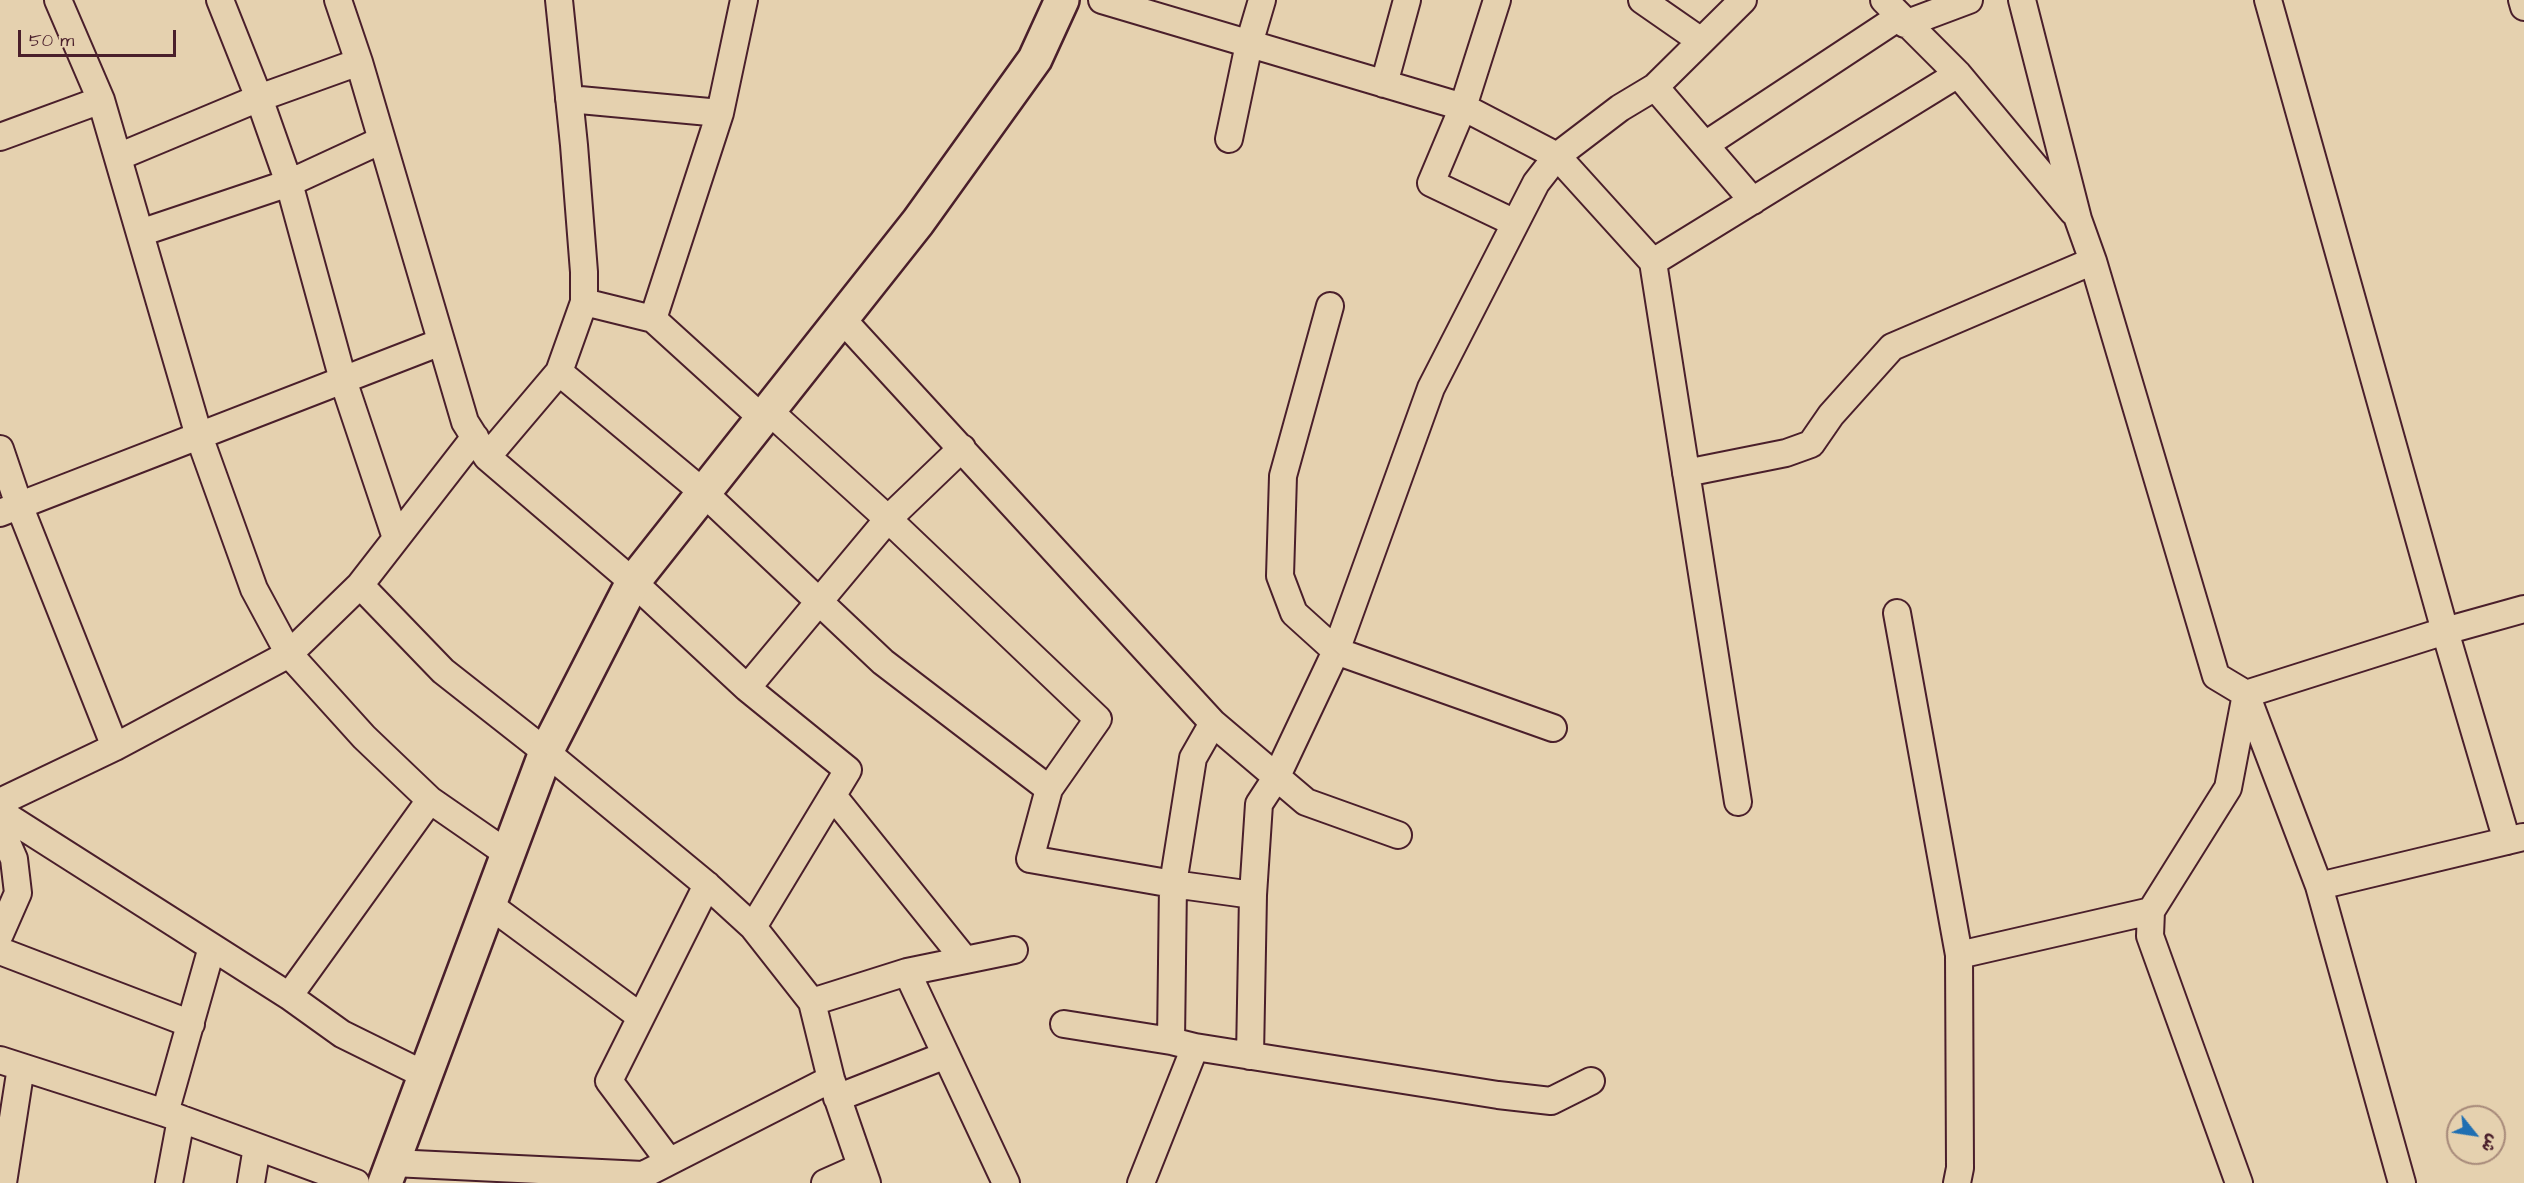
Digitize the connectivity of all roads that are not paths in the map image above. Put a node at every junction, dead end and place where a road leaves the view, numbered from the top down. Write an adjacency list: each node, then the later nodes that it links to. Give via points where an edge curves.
1 (58, 0): 27 (street)
2 (220, 0): 25 (street)
3 (338, 0): 21 (street)
4 (559, 0): 26 (street)
5 (744, 0): 29 (street)
6 (1062, 0): 46 (street, via 1035,59 918,222)
7 (1102, 0): 20 (street)
8 (1262, 0): 20 (street)
9 (1407, 0): 23 (street)
10 (1497, 0): 28 (street)
11 (1642, 0): 19 (street)
12 (1743, 0): 19 (street)
13 (1969, 0): 18 (street)
14 (2022, 0): 38 (street)
15 (2268, 0): 65 (street)
16 (2522, 0): 17 (street)
17 (2524, 7)
18 (1896, 14): 22 (street); 33 (street)
19 (1701, 41): 24 (street)
20 (1249, 44): 23 (street); 31 (street)
21 (359, 62): 25 (street); 32 (street)
22 (1958, 74): 37 (street); 38 (street)
23 (1384, 84): 28 (street)
24 (1655, 87): 33 (street); 34 (street)
25 (260, 98): 35 (street); 36 (street)
26 (569, 99): 29 (street); 43 (street)
27 (101, 100): 30 (street); 35 (street)
28 (1464, 107): 34 (street); 39 (street, via 1431,183)
29 (720, 113): 45 (street)
30 (0, 137)
31 (1229, 139)
32 (382, 140): 36 (street); 47 (street)
33 (1705, 145): 37 (street)
34 (1557, 156): 39 (street, via 1536,183); 42 (street)
35 (118, 157): 40 (street)
36 (289, 183): 40 (street); 49 (street)
37 (1753, 201): 42 (street)
38 (2078, 219): 41 (street)
39 (1515, 223): 66 (street, via 1431,388)
40 (140, 233): 51 (street)
41 (2093, 261): 55 (street, via 1892,347 1810,444 1786,453); 69 (street, via 2216,676)
42 (1653, 262): 55 (street)
43 (584, 302): 45 (street); 48 (street)
44 (1330, 306): 66 (street, via 1282,476 1280,576 1294,613)
45 (653, 319): 50 (street)
46 (842, 319): 50 (street); 53 (street)
47 (441, 342): 49 (street); 52 (street, via 465,422)
48 (559, 372): 52 (street); 56 (street)
49 (344, 380): 51 (street); 59 (street)
50 (766, 415): 56 (street); 58 (street)
51 (199, 436): 57 (street); 67 (street, via 254,589)
52 (481, 447): 59 (street); 60 (street)
53 (962, 448): 58 (street); 70 (street)
54 (0, 449): 57 (street)
55 (1686, 473): 79 (street)
56 (704, 493): 60 (street); 62 (street)
57 (9, 509): 72 (street)
58 (888, 519): 62 (street); 75 (street, via 1098,719)
59 (396, 538): 61 (street)
60 (633, 582): 68 (street); 73 (street)
61 (360, 585): 67 (street); 73 (street, via 443,671)
62 (819, 602): 68 (street); 75 (street, via 883,662)
63 (2524, 609): 65 (street)
64 (1897, 613): 96 (street)
65 (2445, 631): 69 (street); 83 (street)
66 (1336, 651): 71 (street); 74 (street)
67 (290, 654): 72 (street); 77 (street, via 364,737)
68 (747, 688): 76 (street, via 848,770)
69 (2246, 694): 87 (street); 90 (street, via 2228,788)
70 (1213, 723): 74 (street); 85 (street, via 1194,758)
71 (1553, 728)
72 (116, 747): 78 (street)
73 (546, 752): 84 (street); 86 (street)
74 (1276, 778): 82 (street, via 1306,802); 88 (street, via 1259,804)
75 (1049, 789): 85 (street, via 1030,859)
76 (833, 796): 91 (street); 97 (street)
77 (430, 800): 84 (street); 99 (street)
78 (0, 802)
79 (1738, 802)
80 (0, 812): 93 (street)
81 (0, 826): 92 (street, via 15,859 18,893)
82 (1398, 835)
83 (2516, 839): 87 (street)
84 (508, 854): 89 (street)
85 (1173, 884): 88 (street); 104 (street)
86 (707, 885): 91 (street); 101 (street)
87 (2319, 886): 127 (street)
88 (1253, 895): 106 (street)
89 (488, 904): 101 (street); 108 (street)
90 (2151, 910): 96 (street); 126 (street, via 2150,936)
91 (753, 927): 100 (street)
92 (0, 934)
93 (212, 947): 99 (street); 102 (street)
94 (1014, 950): 97 (street)
95 (0, 951): 102 (street)
96 (1959, 955): 125 (street)
97 (965, 960): 98 (street)
98 (907, 972): 100 (street); 105 (street)
99 (289, 996): 108 (street, via 342,1034)
100 (812, 1002): 110 (street)
101 (640, 1017): 113 (street, via 609,1081)
102 (191, 1024): 111 (street)
103 (1064, 1024): 104 (street)
104 (1183, 1044): 106 (street); 124 (street)
105 (946, 1055): 110 (street); 123 (street)
106 (1250, 1056): 109 (street, via 1551,1101)
107 (10, 1063): 111 (street); 118 (street)
108 (425, 1075): 114 (street)
109 (1591, 1081)
110 (834, 1089): 113 (street); 115 (street)
111 (173, 1116): 112 (street); 119 (street)
112 (257, 1147): 120 (street); 121 (street)
113 (669, 1161): 117 (street)
114 (389, 1173): 116 (street)
115 (864, 1175): 122 (street)
116 (573, 1177): 117 (street)
117 (645, 1179)
118 (3, 1183)
119 (169, 1183)
120 (251, 1183)
121 (356, 1183)
122 (825, 1183)
123 (1006, 1183)
124 (1141, 1183)
125 (1957, 1183)
126 (2239, 1183)
127 (2402, 1183)

